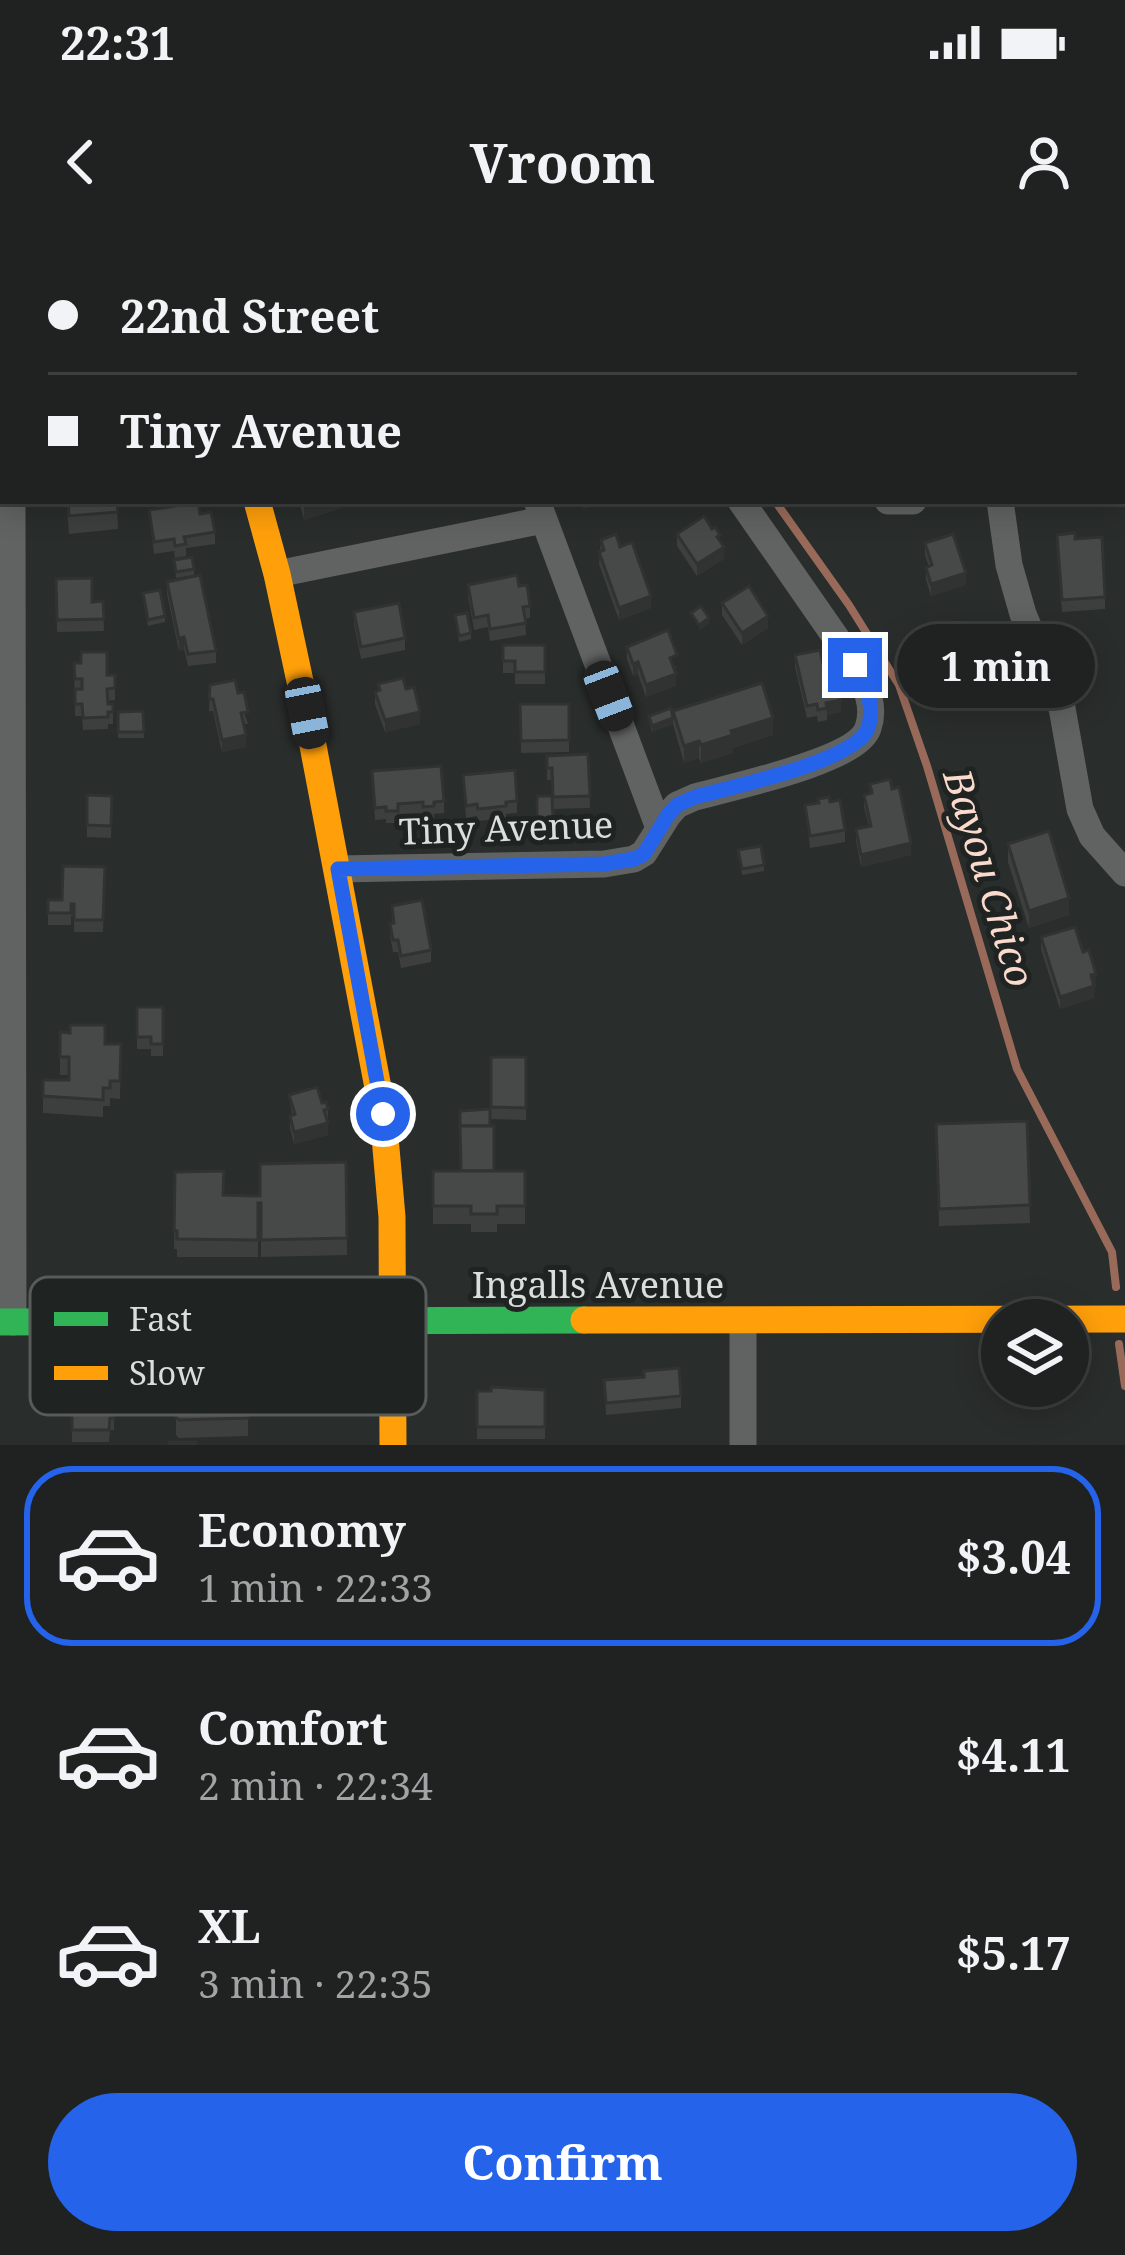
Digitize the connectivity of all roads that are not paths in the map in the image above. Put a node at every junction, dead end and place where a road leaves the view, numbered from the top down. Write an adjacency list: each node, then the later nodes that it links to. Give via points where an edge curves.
1 (12, 504): 14 (street)
2 (258, 504): 6 (main road)
3 (743, 504): 7 (street, Tiny Avenue, via 855,665 869,694 869,726 855,746 833,757 677,805)
4 (1000, 504): 9 (street, via 1023,614 1062,708 1080,809)
5 (540, 511): 6 (street); 7 (street)
6 (278, 574): 8 (main road)
7 (658, 828): 8 (street, Tiny Avenue, via 644,854 604,864)
8 (338, 869): 10 (main road, via 383,1114)
9 (1125, 873)
10 (393, 1277)
11 (1125, 1319): 13 (main road, Ingalls Avenue)
12 (426, 1321): 13 (main road, Ingalls Avenue)
13 (743, 1321): 17 (street)
14 (6, 1322)
15 (392, 1415): 16 (main road)
16 (392, 1445)
17 (743, 1445)

